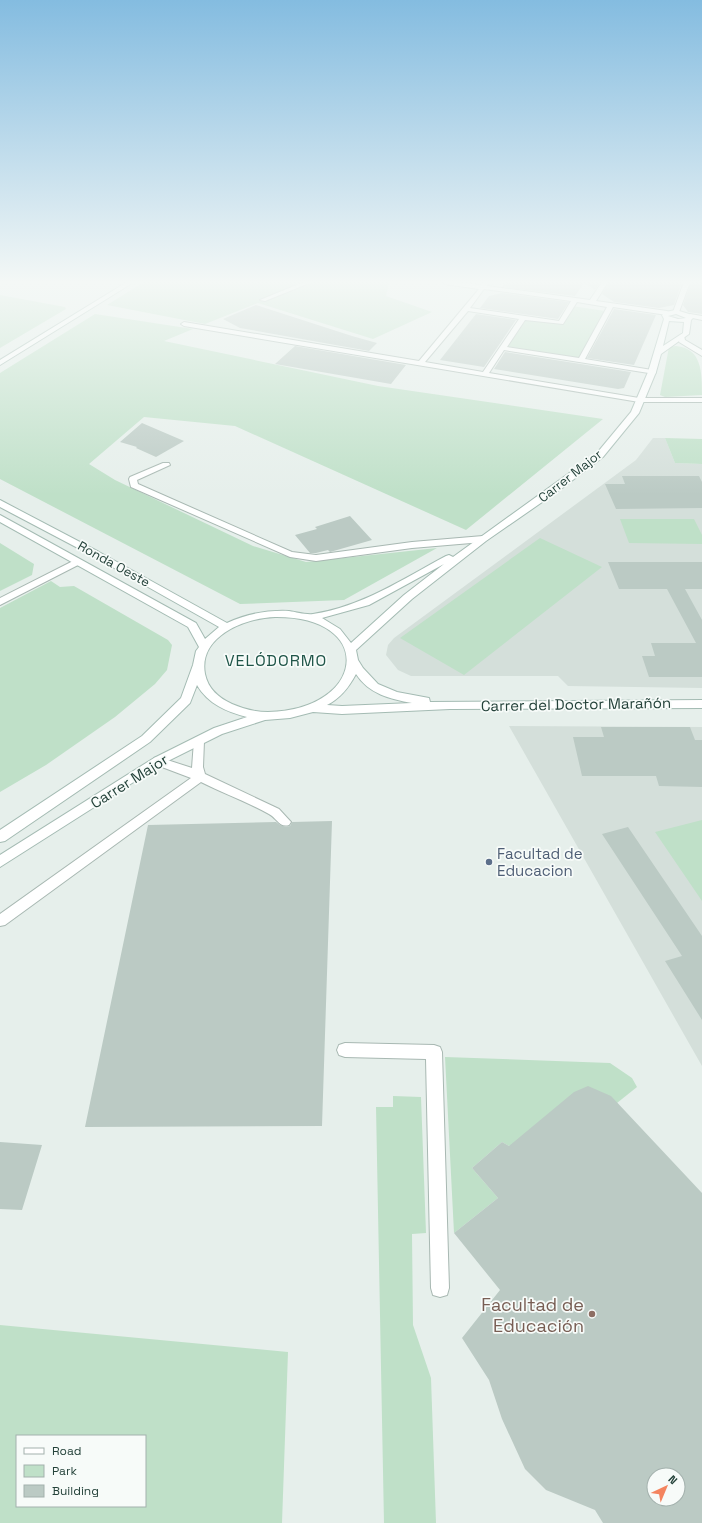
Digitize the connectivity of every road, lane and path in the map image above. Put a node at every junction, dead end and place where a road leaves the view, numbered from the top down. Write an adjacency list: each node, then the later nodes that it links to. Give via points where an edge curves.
1 (16, 353): 10 (street)
2 (366, 353): 9 (street)
3 (429, 353): 9 (street)
4 (499, 353): 12 (street)
5 (535, 353): 8 (street)
6 (585, 353): 8 (street)
7 (657, 353): 11 (street, Carrer Major)
8 (581, 360): 11 (street)
9 (422, 362): 12 (street)
10 (0, 363)
11 (652, 372): 13 (street, Carrer Major)
12 (486, 374): 13 (street)
13 (639, 400): 14 (street); 18 (street, Carrer Major, via 635,412 600,455)
14 (702, 400)
15 (166, 465): 18 (street, via 133,479 134,485 290,554 316,558 412,545)
16 (0, 503): 22 (street, Ronda Oeste)
17 (0, 518): 19 (street, Ronda Oeste)
18 (483, 539): 21 (street, Carrer Major, via 365,603); 24 (street, Carrer Major, via 408,597)
19 (77, 562): 20 (lane); 23 (street, Ronda Oeste, via 192,625)
20 (0, 602)
21 (311, 618): 22 (street, via 281,614 257,616); 24 (street, via 330,626 344,638)
22 (226, 627): 23 (street)
23 (204, 647): 26 (street)
24 (351, 649): 25 (street)
25 (354, 662): 28 (street, via 369,683 379,689 410,699); 29 (street, via 348,680 332,698)
26 (198, 666): 30 (street, via 202,685 217,701 237,710); 35 (street, Carrer Major, via 186,700 146,739)
27 (702, 704): 28 (street, Carrer del Doctor Marañón)
28 (450, 705): 29 (street, via 342,710)
29 (314, 708): 30 (street, via 302,712)
30 (265, 716): 31 (street, Carrer Major, via 218,731)
31 (199, 741): 32 (street, Carrer Major); 33 (lane, via 197,767)
32 (158, 761): 33 (lane); 36 (street, Carrer Major)
33 (200, 777): 34 (lane, via 275,812); 37 (lane)
34 (285, 822)
35 (0, 836)
36 (0, 862)
37 (0, 921)
38 (345, 1050): 39 (street, via 434,1052)
39 (440, 1288)

